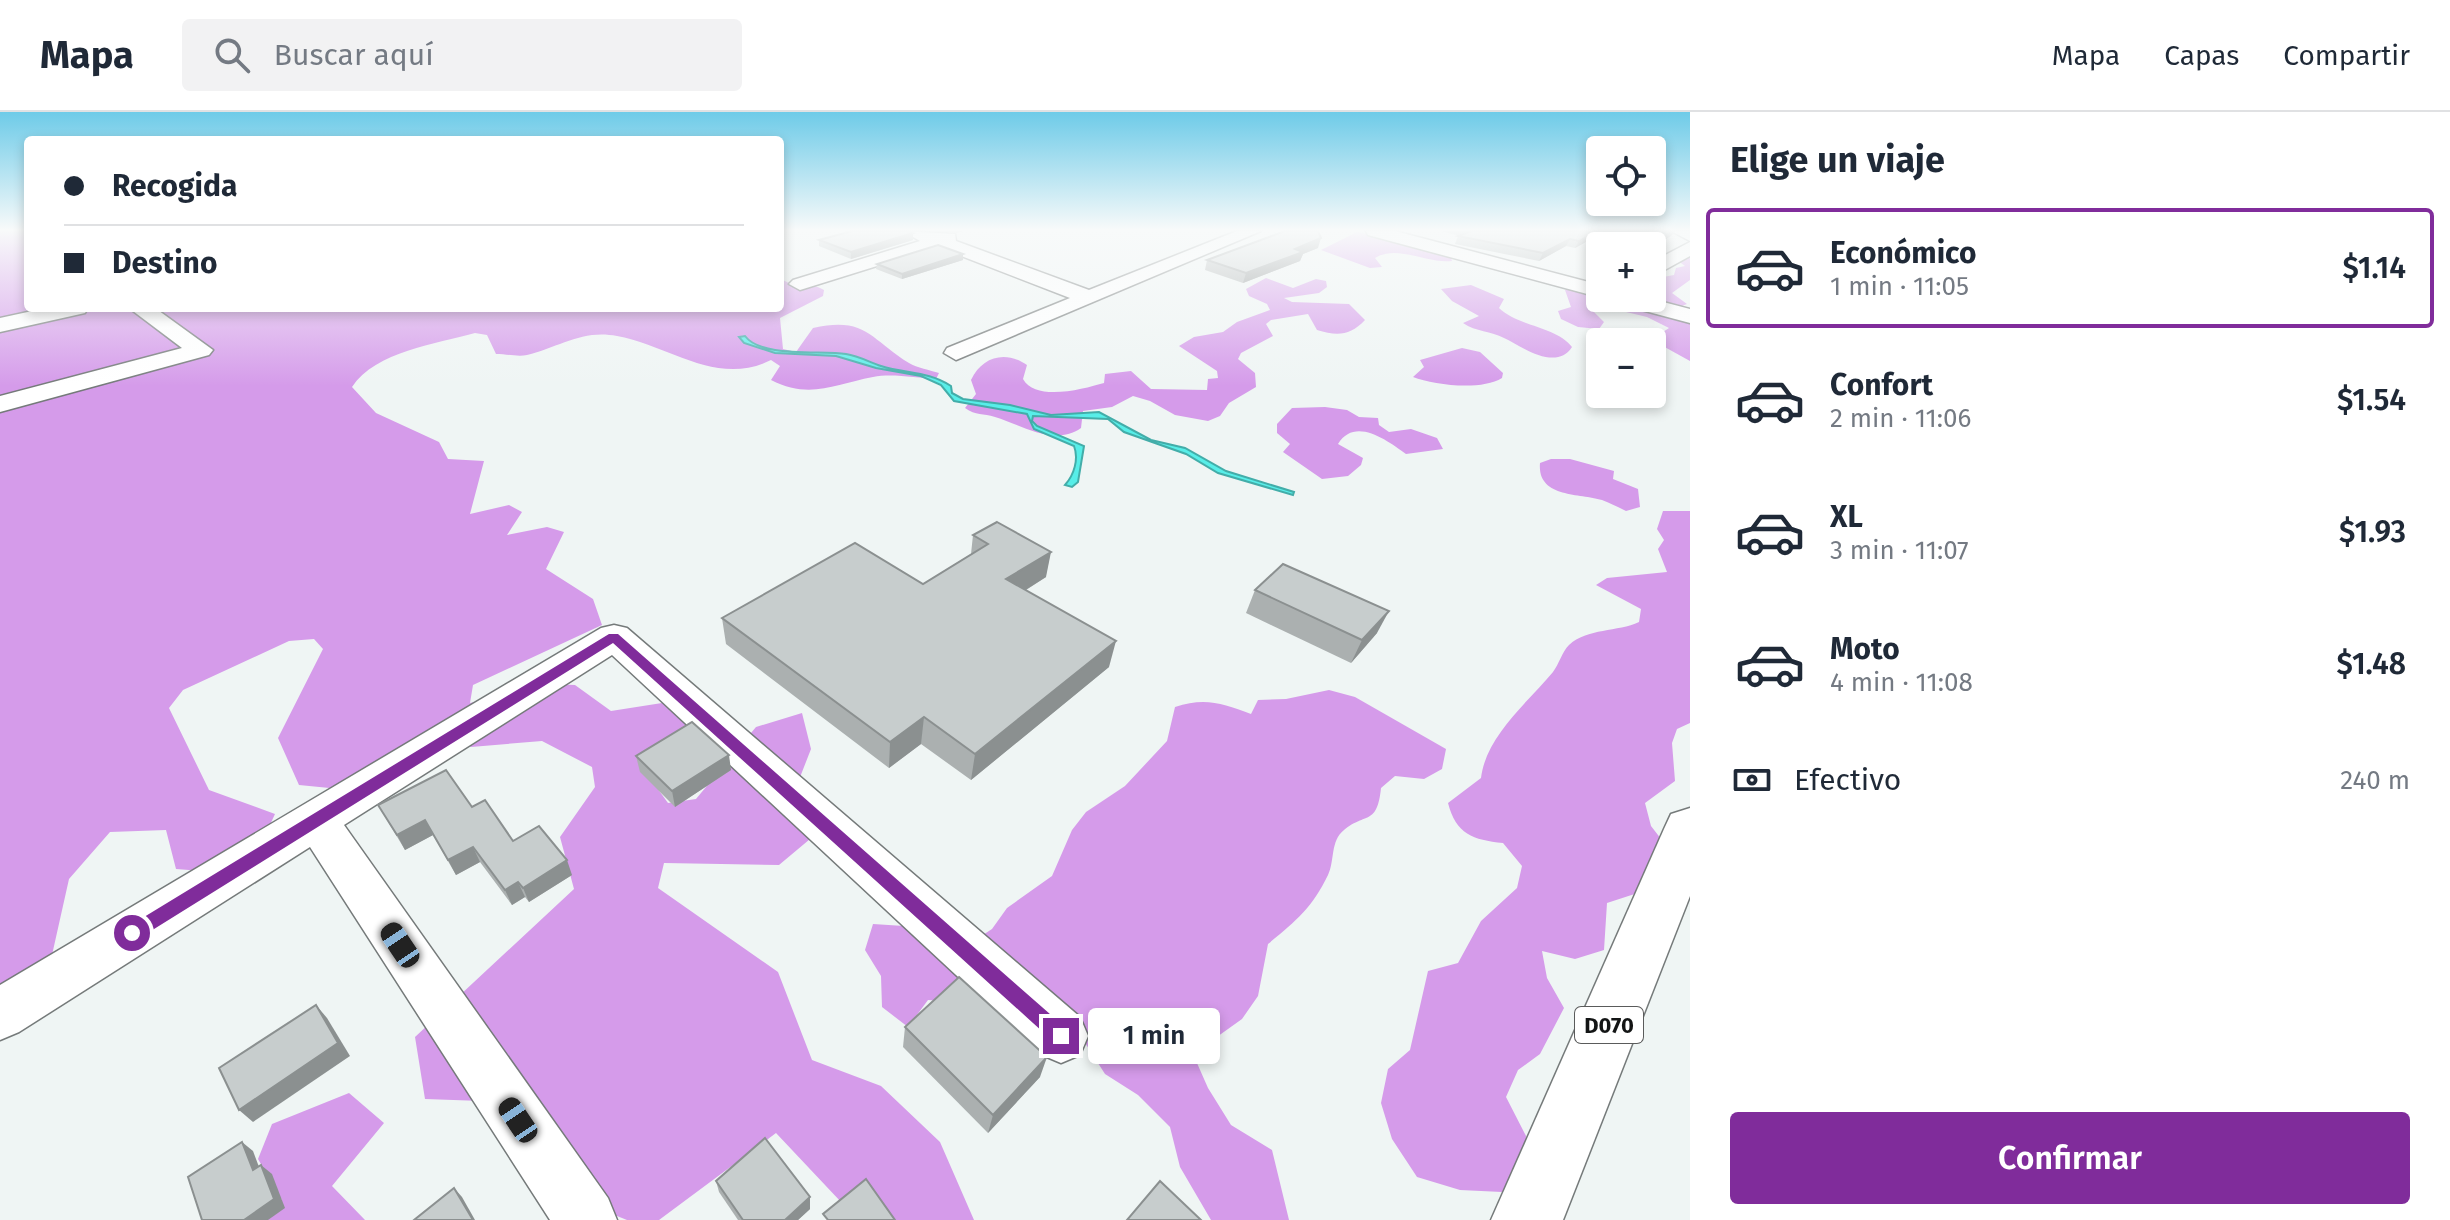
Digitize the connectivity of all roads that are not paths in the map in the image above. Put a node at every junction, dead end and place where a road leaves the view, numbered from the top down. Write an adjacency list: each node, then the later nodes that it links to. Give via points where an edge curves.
1 (804, 283): 5 (street)
2 (1050, 283): 7 (street)
3 (1127, 283): 7 (street)
4 (1566, 283): 6 (street)
5 (800, 284)
6 (1586, 288)
7 (1090, 298): 13 (street)
8 (1666, 310): 11 (street)
9 (59, 312): 12 (street)
10 (146, 312): 14 (street, via 201,350)
11 (1690, 316)
12 (0, 325)
13 (956, 353)
14 (0, 404)
15 (316, 820): 17 (street); 18 (street, via 614,637); 19 (street)
16 (1690, 829): 20 (main road, D070)
17 (0, 1014)
18 (1061, 1036)
19 (586, 1220)
20 (1527, 1220)

